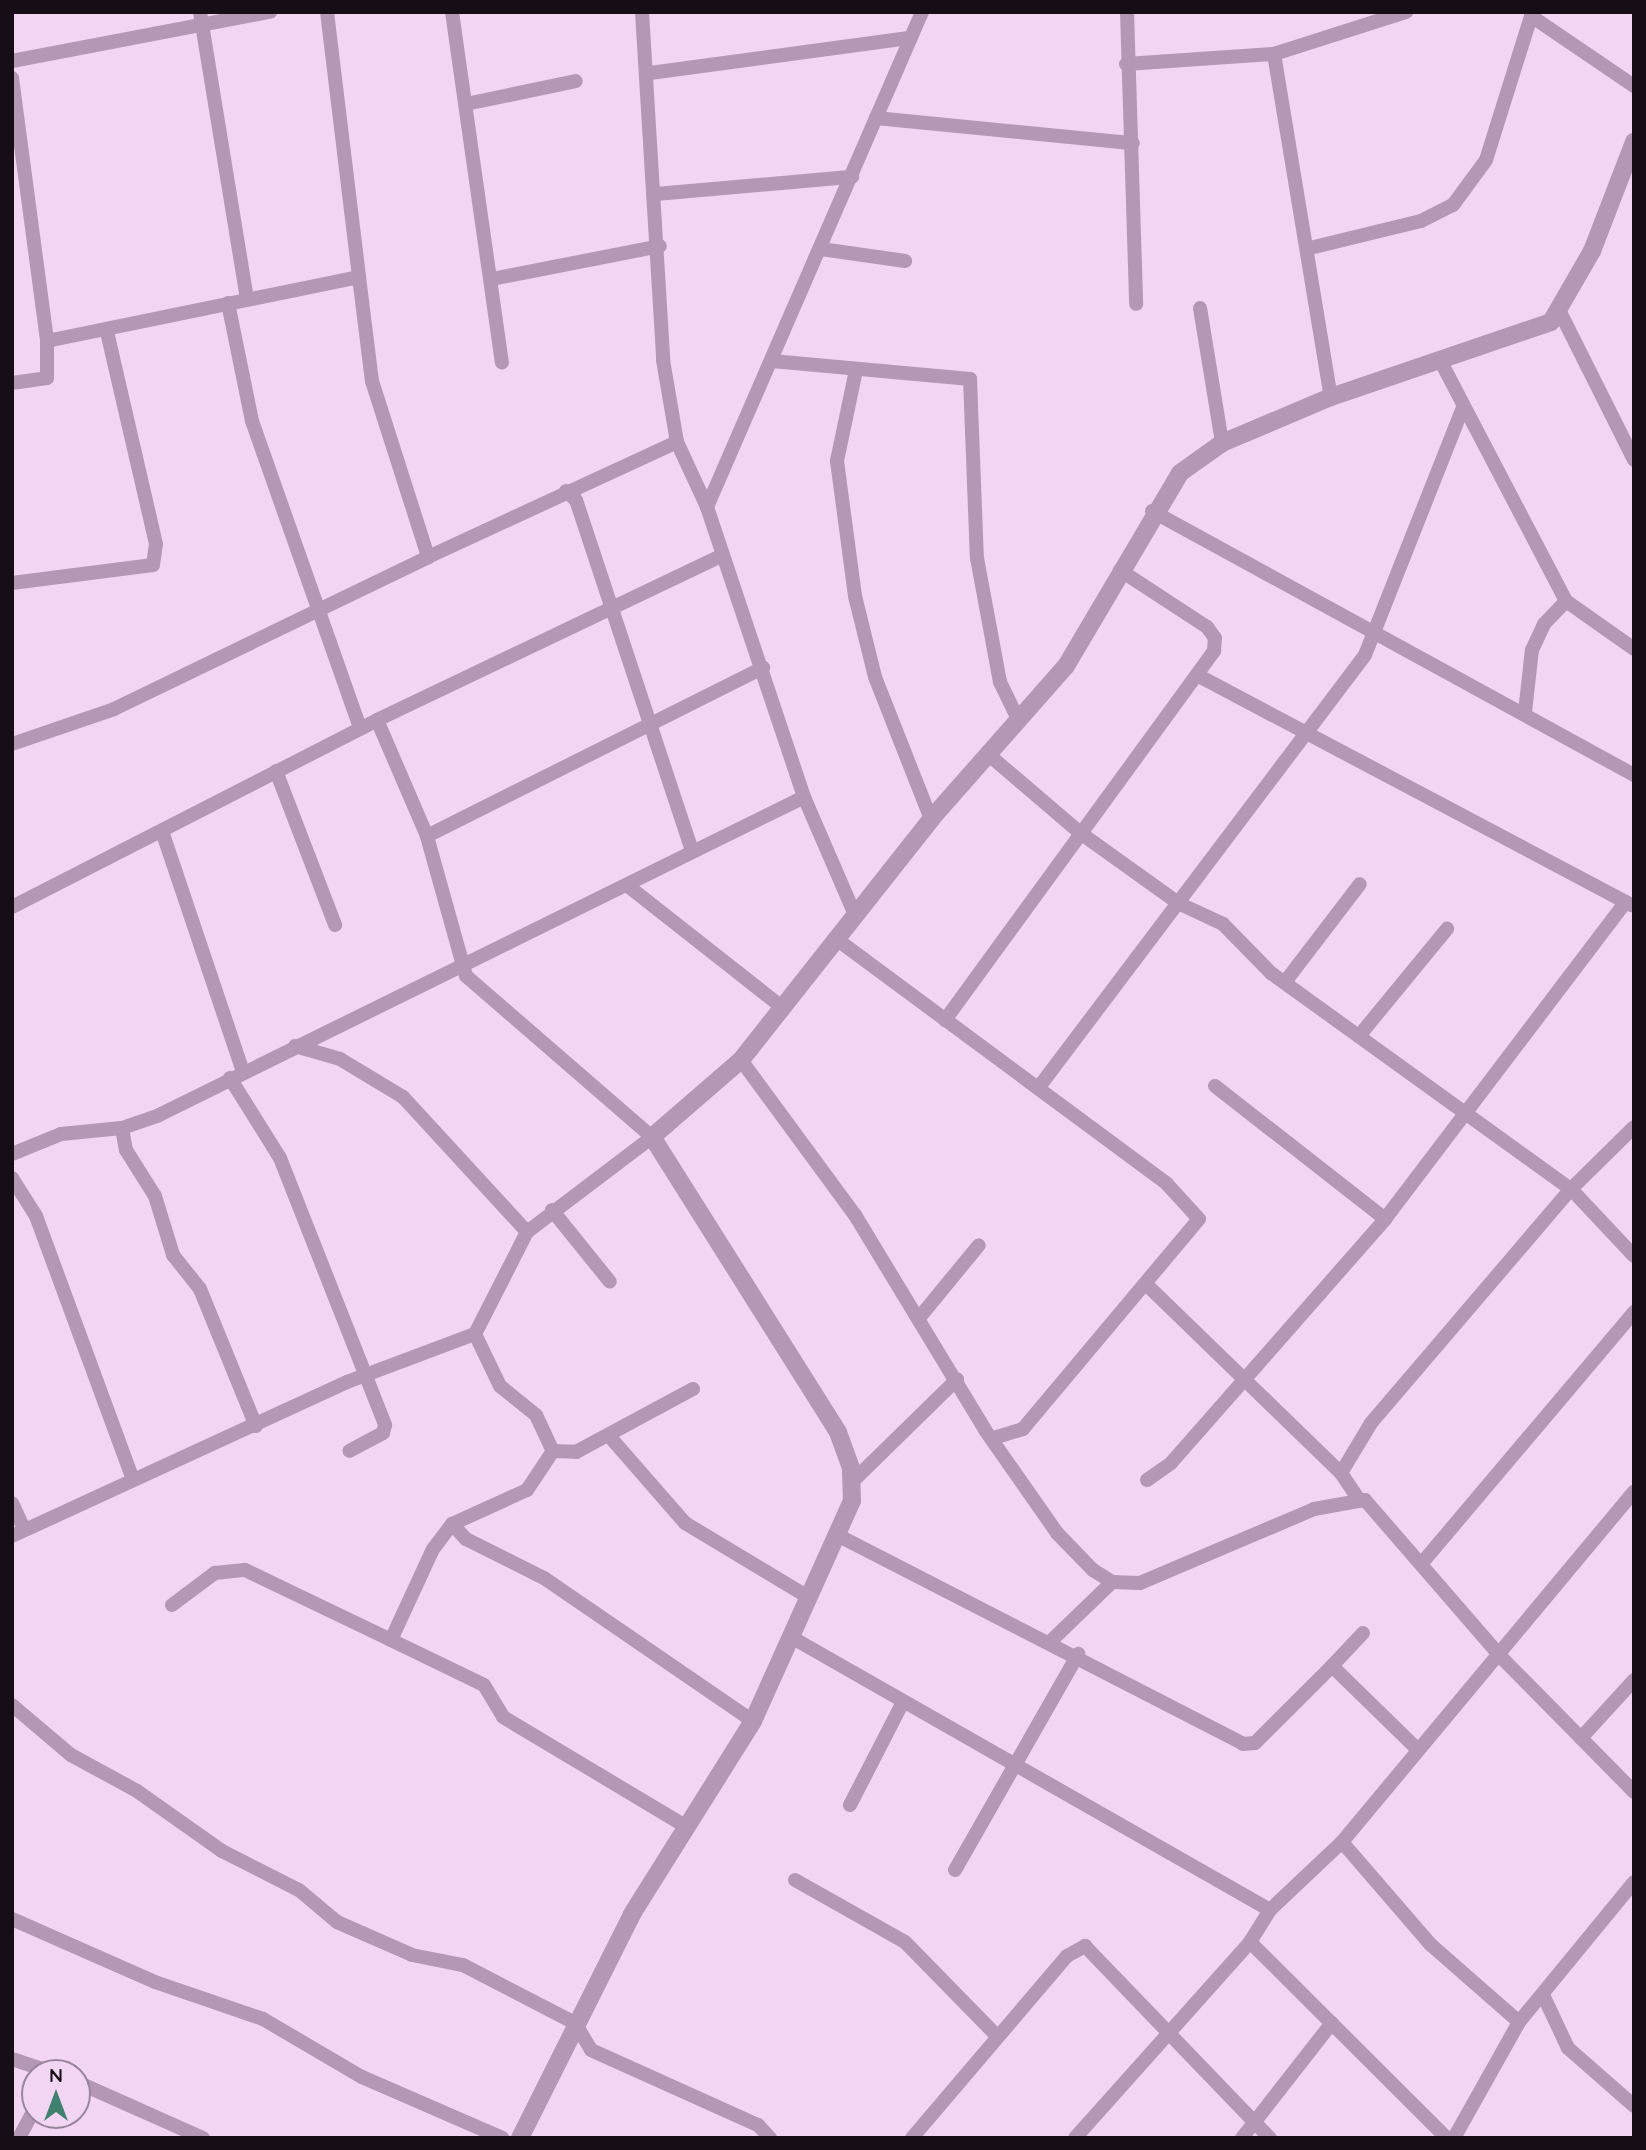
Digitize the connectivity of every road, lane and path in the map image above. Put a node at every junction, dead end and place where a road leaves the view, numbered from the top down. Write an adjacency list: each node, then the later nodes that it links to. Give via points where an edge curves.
1 (270, 12): 9 (street)
2 (327, 12): 28 (street)
3 (452, 12): 18 (street)
4 (642, 12): 14 (street)
5 (922, 12): 10 (street)
6 (1127, 12): 13 (street)
7 (1406, 12): 11 (street)
8 (1530, 13): 17 (street); 25 (street, via 1486,160 1453,205 1421,221)
9 (200, 19): 12 (street); 30 (street)
10 (909, 38): 14 (street); 19 (street)
11 (1273, 54): 13 (street); 25 (street)
12 (12, 61)
13 (1126, 64): 21 (street)
14 (650, 73): 23 (street)
15 (12, 78): 36 (street)
16 (576, 81): 18 (street)
17 (1634, 86)
18 (466, 104): 29 (street)
19 (876, 118): 21 (street); 22 (street)
20 (1634, 142): 34 (street, via 1609,214)
21 (1133, 143): 32 (street)
22 (852, 177): 23 (street); 26 (street)
23 (656, 194): 24 (street)
24 (660, 246): 29 (street); 44 (street, via 663,360)
25 (1310, 248): 42 (street)
26 (821, 249): 27 (street); 38 (street)
27 (905, 261)
28 (359, 277): 30 (street); 51 (street, via 372,381)
29 (492, 279): 39 (street)
30 (247, 299): 31 (street)
31 (228, 303): 35 (street); 56 (street, via 252,421)
32 (1136, 304)
33 (1200, 307): 45 (street)
34 (1561, 314): 37 (street, via 1539,328); 46 (street)
35 (107, 332): 36 (street); 53 (street, via 156,544 153,565)
36 (47, 341): 41 (street, via 47,378)
37 (1440, 360): 42 (street); 43 (street)
38 (772, 361): 40 (street); 48 (street)
39 (502, 362)
40 (856, 370): 62 (street, via 963,376 974,385 970,450 977,558 1000,682); 72 (street, via 836,461 855,596 874,677)
41 (12, 383)
42 (1331, 397): 45 (street)
43 (1463, 407): 54 (street); 57 (street)
44 (677, 442): 47 (street); 48 (street)
45 (1222, 443): 49 (street, via 1180,473)
46 (1632, 452)
47 (566, 491): 51 (street); 55 (street, via 576,500)
48 (706, 507): 50 (street)
49 (1152, 511): 52 (street); 57 (street)
50 (723, 555): 55 (street); 59 (street)
51 (428, 557): 56 (street)
52 (1120, 570): 60 (street, via 1215,638); 62 (street, via 1066,666)
53 (12, 583)
54 (1566, 601): 58 (street); 61 (street, via 1544,624 1532,650)
55 (611, 605): 63 (street); 64 (street)
56 (320, 609): 65 (street); 67 (street, via 114,709)
57 (1373, 629): 61 (street); 66 (street, via 1365,655)
58 (1634, 649)
59 (763, 668): 64 (street); 71 (street)
60 (1196, 676): 66 (street); 73 (street)
61 (1525, 712): 70 (street)
62 (1018, 719): 68 (street)
63 (377, 720): 65 (street); 75 (street)
64 (649, 721): 75 (street); 76 (street)
65 (360, 728): 69 (street)
66 (1307, 737): 79 (street); 80 (street)
67 (12, 744)
68 (989, 755): 72 (street); 73 (street)
69 (276, 771): 74 (street); 83 (street)
70 (1634, 775)
71 (804, 797): 76 (street); 82 (street)
72 (931, 819): 82 (street)
73 (1079, 832): 79 (street); 89 (street)
74 (163, 834): 81 (street); 93 (street)
75 (427, 836): 86 (street)
76 (691, 847): 78 (street)
77 (1360, 884): 87 (street)
78 (628, 886): 86 (street); 88 (street)
79 (1178, 903): 87 (street, via 1223,924); 95 (street)
80 (1630, 904): 96 (street, via 1532,1017)
81 (12, 907)
82 (856, 917): 85 (street)
83 (335, 925)
84 (1447, 929): 90 (street)
85 (835, 938): 88 (street); 89 (street)
86 (461, 965): 91 (street); 99 (street, via 466,976)
87 (1285, 982): 90 (street)
88 (782, 1007): 92 (street)
89 (945, 1020): 95 (street)
90 (1359, 1036): 96 (street)
91 (295, 1046): 93 (street); 105 (street, via 340,1059 403,1097)
92 (741, 1060): 99 (street); 111 (street, via 855,1215)
93 (237, 1075): 98 (street); 113 (street, via 280,1158)
94 (1215, 1086): 104 (street)
95 (1039, 1087): 109 (street, via 1195,1209 1196,1230)
96 (1466, 1115): 102 (street); 104 (street)
97 (1634, 1127): 102 (street)
98 (120, 1128): 100 (street, via 61,1134); 117 (street, via 155,1196 173,1255 200,1289)
99 (652, 1137): 103 (street); 125 (street, via 838,1432)
100 (12, 1154)
101 (12, 1178): 123 (street, via 36,1216)
102 (1571, 1189): 107 (street); 122 (street, via 1371,1423)
103 (552, 1210): 105 (street); 108 (street)
104 (1385, 1219): 115 (street)
105 (527, 1232): 112 (street)
106 (979, 1245): 111 (street)
107 (1634, 1256)
108 (610, 1282)
109 (1148, 1286): 115 (street); 119 (street, via 1023,1429)
110 (1634, 1312): 132 (street)
111 (919, 1318): 114 (street)
112 (475, 1334): 113 (street); 121 (street, via 500,1386 536,1415)
113 (362, 1375): 117 (street); 120 (street, via 386,1429)
114 (957, 1379): 119 (street); 125 (street)
115 (1245, 1381): 122 (street); 124 (street)
116 (693, 1389): 118 (street, via 652,1406)
117 (256, 1426): 123 (street)
118 (610, 1437): 121 (street, via 576,1452); 134 (street, via 685,1522)
119 (994, 1438): 133 (street, via 1057,1533)
120 (349, 1451)
121 (552, 1451): 129 (street, via 527,1490)
122 (1341, 1473): 127 (street)
123 (132, 1477): 130 (street)
124 (1147, 1480)
125 (852, 1482): 131 (street)
126 (1634, 1492): 141 (street)
127 (1358, 1498): 132 (street, via 1385,1518); 133 (street, via 1314,1509 1140,1583)
128 (12, 1503): 130 (street)
129 (453, 1524): 138 (street, via 433,1549); 146 (street, via 466,1539 544,1578)
130 (18, 1532)
131 (841, 1537): 134 (street); 139 (street)
132 (1422, 1563): 141 (street)
133 (1112, 1582): 139 (street)
134 (808, 1597): 137 (street)
135 (172, 1605): 138 (street, via 215,1573 245,1570)
136 (1363, 1633): 142 (street)
137 (791, 1637): 144 (street); 146 (street)
138 (391, 1640): 152 (street, via 484,1685 503,1717)
139 (1051, 1641): 140 (street)
140 (1077, 1654): 142 (street, via 1242,1744 1255,1743); 149 (street)
141 (1500, 1656): 147 (street); 148 (street)
142 (1332, 1666): 148 (street)
143 (1634, 1680): 147 (street)
144 (902, 1704): 149 (street); 151 (street)
145 (12, 1706): 162 (street, via 71,1755 137,1791 222,1851 299,1890 337,1922 412,1955 449,1959)
146 (753, 1721): 152 (street)
147 (1581, 1738): 150 (street)
148 (1418, 1750): 153 (street)
149 (1015, 1764): 154 (street); 157 (street)
150 (1634, 1792)
151 (850, 1805)
152 (685, 1826): 162 (street)
153 (1342, 1842): 157 (street); 161 (street, via 1430,1944)
154 (956, 1870)
155 (795, 1880): 165 (street, via 905,1942)
156 (1634, 1882): 160 (street)
157 (1270, 1910): 159 (street)
158 (12, 1919): 170 (street, via 155,1982 263,2019 362,2077)
159 (1250, 1942): 163 (street); 164 (street)
160 (1544, 1997): 161 (street); 167 (street, via 1568,2048)
161 (1519, 2022): 178 (street)
162 (575, 2023): 171 (street); 172 (street, via 591,2050 758,2125)
163 (1332, 2023): 168 (street); 177 (street)
164 (1167, 2030): 165 (street, via 1085,1946 1066,1956); 168 (street); 174 (street)
165 (997, 2036): 173 (street)
166 (91, 2088): 169 (street)
167 (1634, 2106)
168 (1255, 2123): 175 (street); 176 (street)
169 (203, 2138)
170 (502, 2138)
171 (520, 2138)
172 (770, 2138)
173 (912, 2138)
174 (1075, 2138)
175 (1242, 2138)
176 (1270, 2138)
177 (1447, 2138)
178 (1454, 2138)

